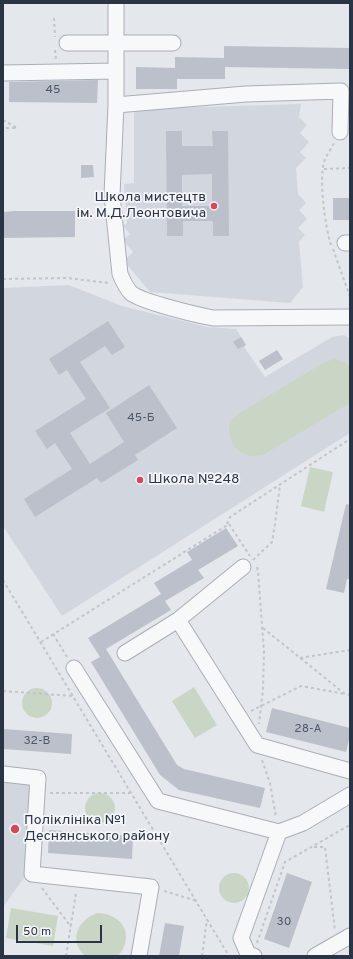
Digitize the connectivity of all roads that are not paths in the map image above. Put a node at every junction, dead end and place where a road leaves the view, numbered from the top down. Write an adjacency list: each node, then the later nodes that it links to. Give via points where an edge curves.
1 (116, 3): 3 (lane)
2 (67, 43): 3 (lane)
3 (116, 43): 4 (lane); 5 (lane)
4 (173, 43)
5 (116, 71): 6 (lane); 7 (lane)
6 (3, 73)
7 (116, 105): 8 (lane, via 246,94 341,91); 9 (lane, via 112,195 120,274 132,293 199,316 213,318)
8 (340, 132)
9 (350, 317)
10 (248, 563): 11 (lane)
11 (178, 620): 12 (lane); 14 (lane, via 257,746)
12 (125, 653)
13 (74, 668): 17 (lane, via 158,801)
14 (350, 771)
15 (3, 774): 19 (lane, via 38,778 32,874 151,887)
16 (350, 795): 17 (lane, via 304,823)
17 (279, 832): 20 (lane, via 241,938 248,954)
18 (350, 936): 21 (lane)
19 (138, 956)
20 (253, 956)
21 (315, 956)

